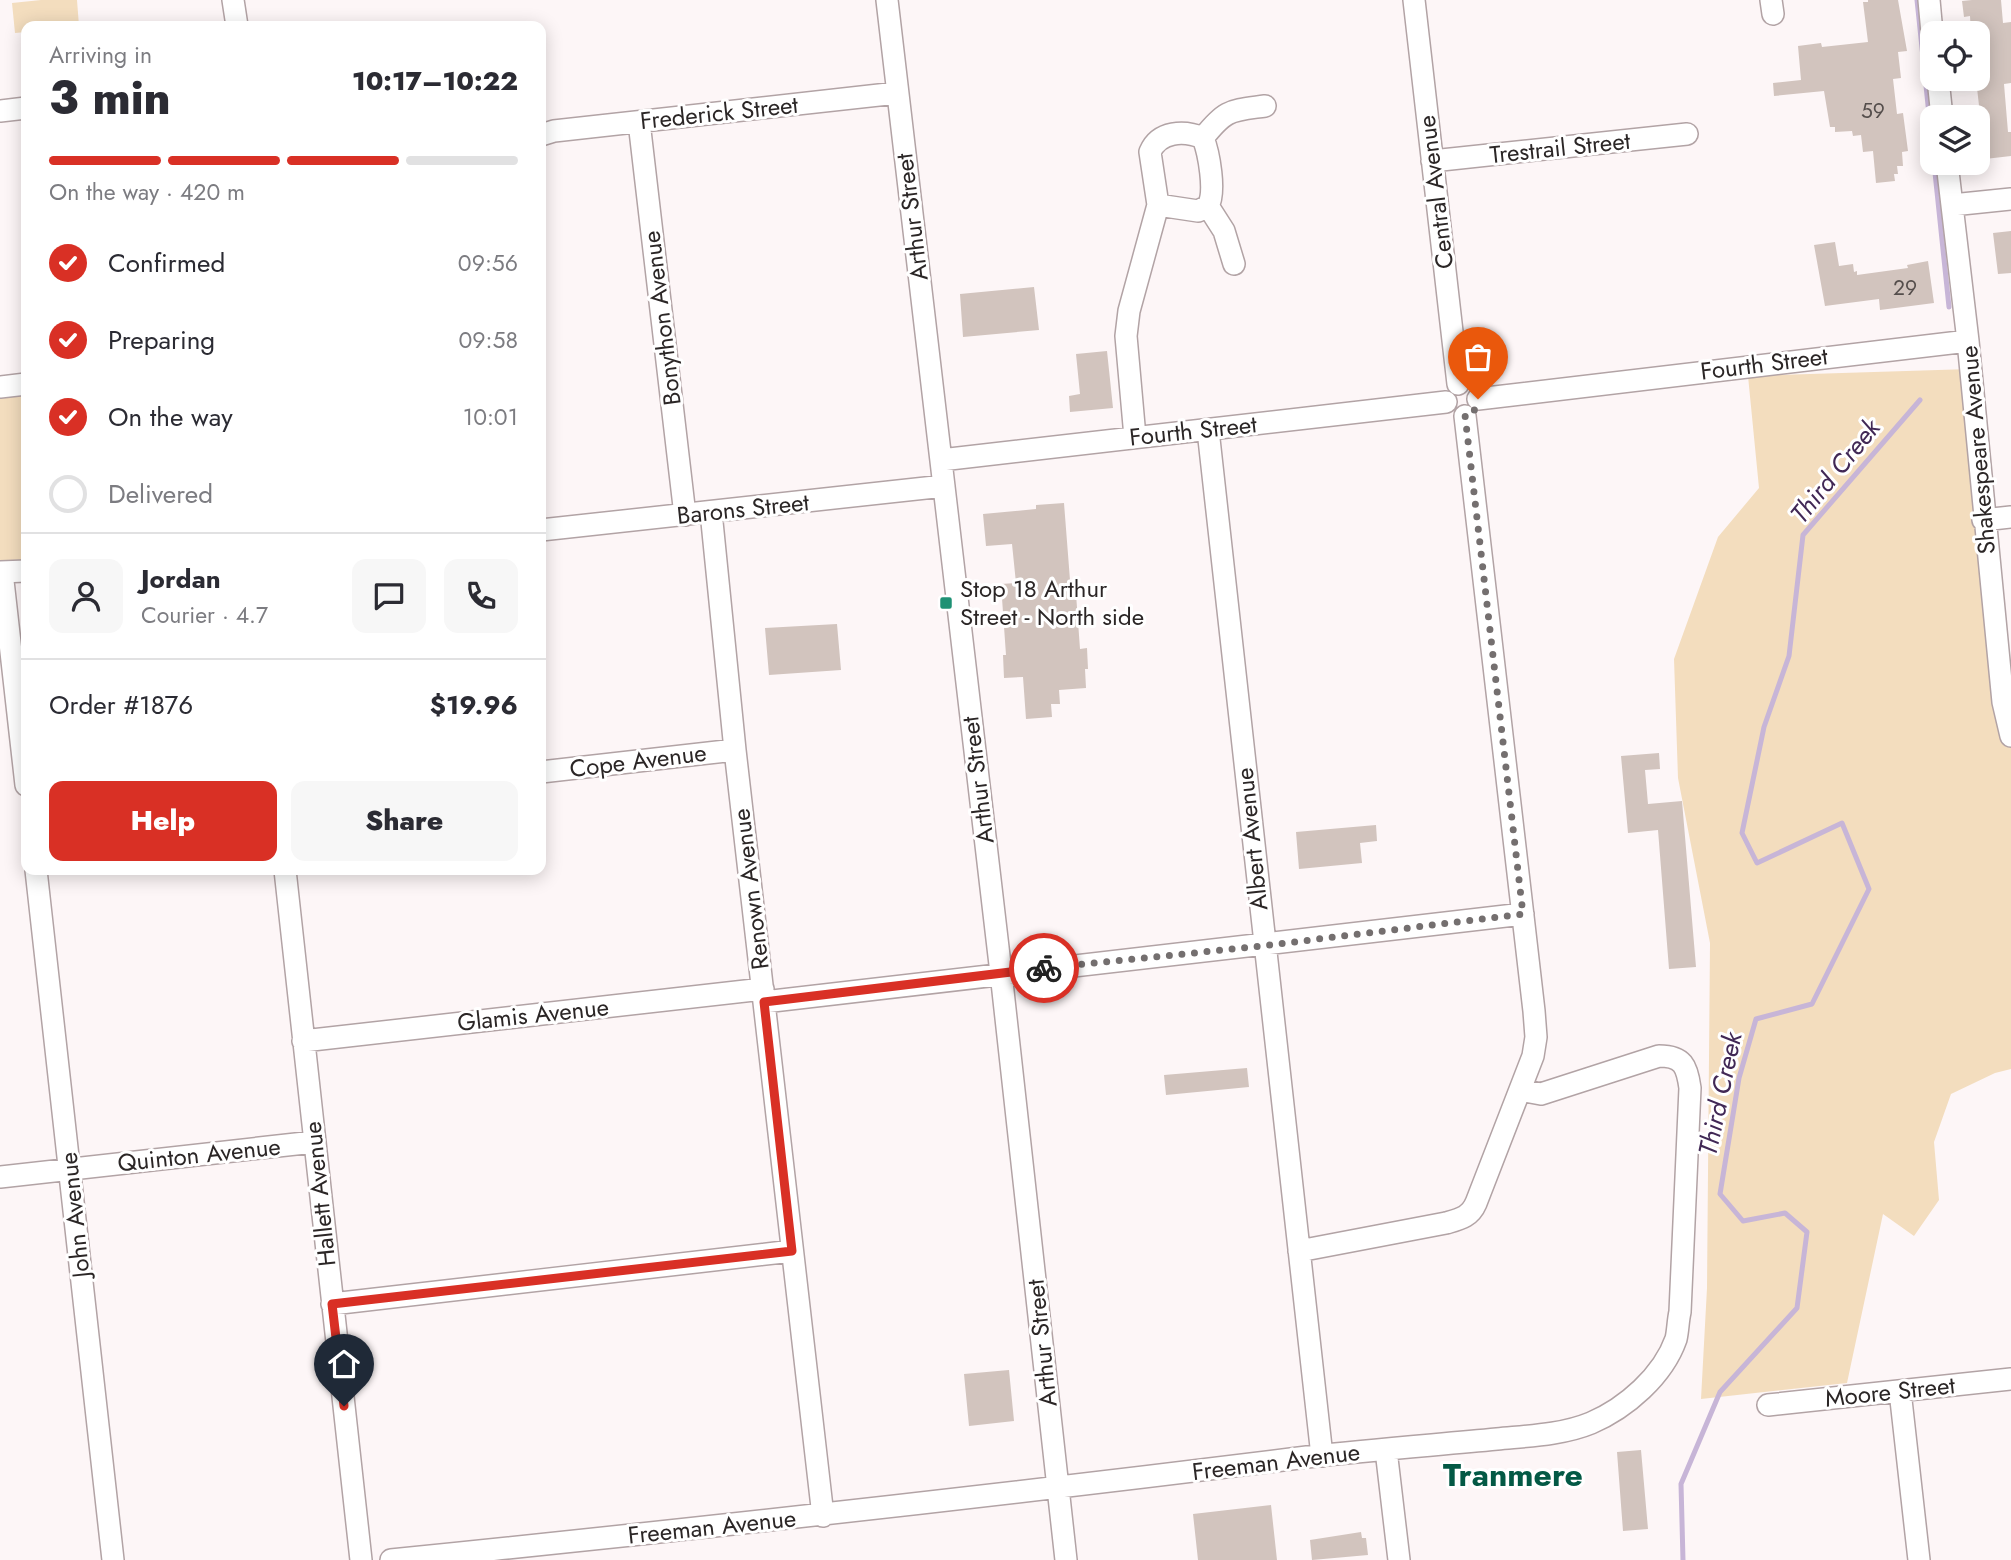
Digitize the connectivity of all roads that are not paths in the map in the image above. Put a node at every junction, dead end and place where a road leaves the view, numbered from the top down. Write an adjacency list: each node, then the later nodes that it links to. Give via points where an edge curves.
1 (233, 0): 5 (street)
2 (887, 0): 7 (street, Arthur Street)
3 (1414, 0): 15 (street, Central Avenue)
4 (1929, 0): 6 (street)
5 (236, 21)
6 (1932, 21)
7 (897, 93): 11 (street, Frederick Street); 30 (street, Arthur Street)
8 (1265, 106): 14 (street, via 1231,111)
9 (21, 109): 10 (street)
10 (0, 111)
11 (639, 122): 12 (street, Frederick Street); 33 (street, Bonython Avenue)
12 (546, 133)
13 (1687, 134): 15 (street, Trestrail Street)
14 (1203, 138): 18 (street, via 1178,133 1153,145 1150,158); 20 (street, via 1209,154)
15 (1432, 161): 23 (street, Central Avenue)
16 (1948, 175): 19 (street, Shakespeare Avenue)
17 (2011, 199): 19 (street)
18 (1158, 205): 20 (street, via 1198,211); 29 (street, via 1126,336)
19 (1952, 205): 22 (street, Shakespeare Avenue)
20 (1208, 206): 21 (street, via 1224,231)
21 (1234, 264)
22 (1968, 341): 27 (street, Fourth Street); 35 (street, Shakespeare Avenue)
23 (1458, 384): 26 (street, via 1450,389); 27 (street, via 1473,388)
24 (21, 385): 25 (street)
25 (0, 387)
26 (1446, 402): 27 (street, via 1451,412); 28 (street, Fourth Street)
27 (1472, 407): 45 (street)
28 (1208, 430): 29 (street, Fourth Street); 46 (street, Albert Avenue)
29 (1135, 437): 30 (street, Fourth Street)
30 (941, 460): 31 (street, Arthur Street)
31 (944, 486): 32 (street, Barons Street); 47 (street, Arthur Street)
32 (711, 512): 33 (street, Barons Street); 41 (street, Renown Avenue)
33 (685, 515): 36 (street, Barons Street)
34 (2011, 517): 35 (street)
35 (1983, 520): 39 (street, Shakespeare Avenue, via 2003,702)
36 (546, 529)
37 (21, 571): 38 (street)
38 (1, 572): 40 (street)
39 (2011, 736)
40 (21, 742)
41 (735, 750): 42 (street, Cope Avenue); 48 (street, Renown Avenue)
42 (546, 771)
43 (37, 875): 52 (street, John Avenue)
44 (286, 875): 49 (street, Hallett Avenue)
45 (1523, 914): 46 (street, Glamis Avenue); 50 (street, via 1536,1037)
46 (1264, 945): 47 (street, Glamis Avenue); 55 (street, Albert Avenue)
47 (1001, 973): 48 (street, Glamis Avenue); 62 (street, Arthur Street)
48 (763, 995): 49 (street, Glamis Avenue); 54 (street, Renown Avenue)
49 (303, 1041): 51 (street, Hallett Avenue)
50 (1520, 1090): 55 (street, via 1476,1203 1466,1217); 60 (street, Freeman Avenue, via 1541,1094 1659,1056 1674,1056 1688,1072 1676,1338 1660,1367 1636,1394 1618,1410 1587,1425 1560,1432)
51 (314, 1142): 52 (street, Quinton Avenue); 56 (street, Hallett Avenue)
52 (70, 1169): 53 (street, Quinton Avenue); 64 (street, John Avenue)
53 (0, 1177)
54 (792, 1251): 56 (street); 63 (street, Renown Avenue)
55 (1299, 1251): 61 (street, Albert Avenue)
56 (332, 1304): 65 (street, Hallett Avenue)
57 (2011, 1379): 58 (street, Moore Street)
58 (1900, 1391): 59 (street, Moore Street); 69 (street)
59 (1768, 1405)
60 (1386, 1450): 61 (street, Freeman Avenue); 68 (street)
61 (1322, 1455): 62 (street, Freeman Avenue)
62 (1058, 1488): 63 (street, Freeman Avenue); 67 (street, Arthur Street)
63 (822, 1516): 66 (street, Freeman Avenue)
64 (113, 1560)
65 (360, 1560)
66 (391, 1560)
67 (1066, 1560)
68 (1399, 1560)
69 (1919, 1560)

